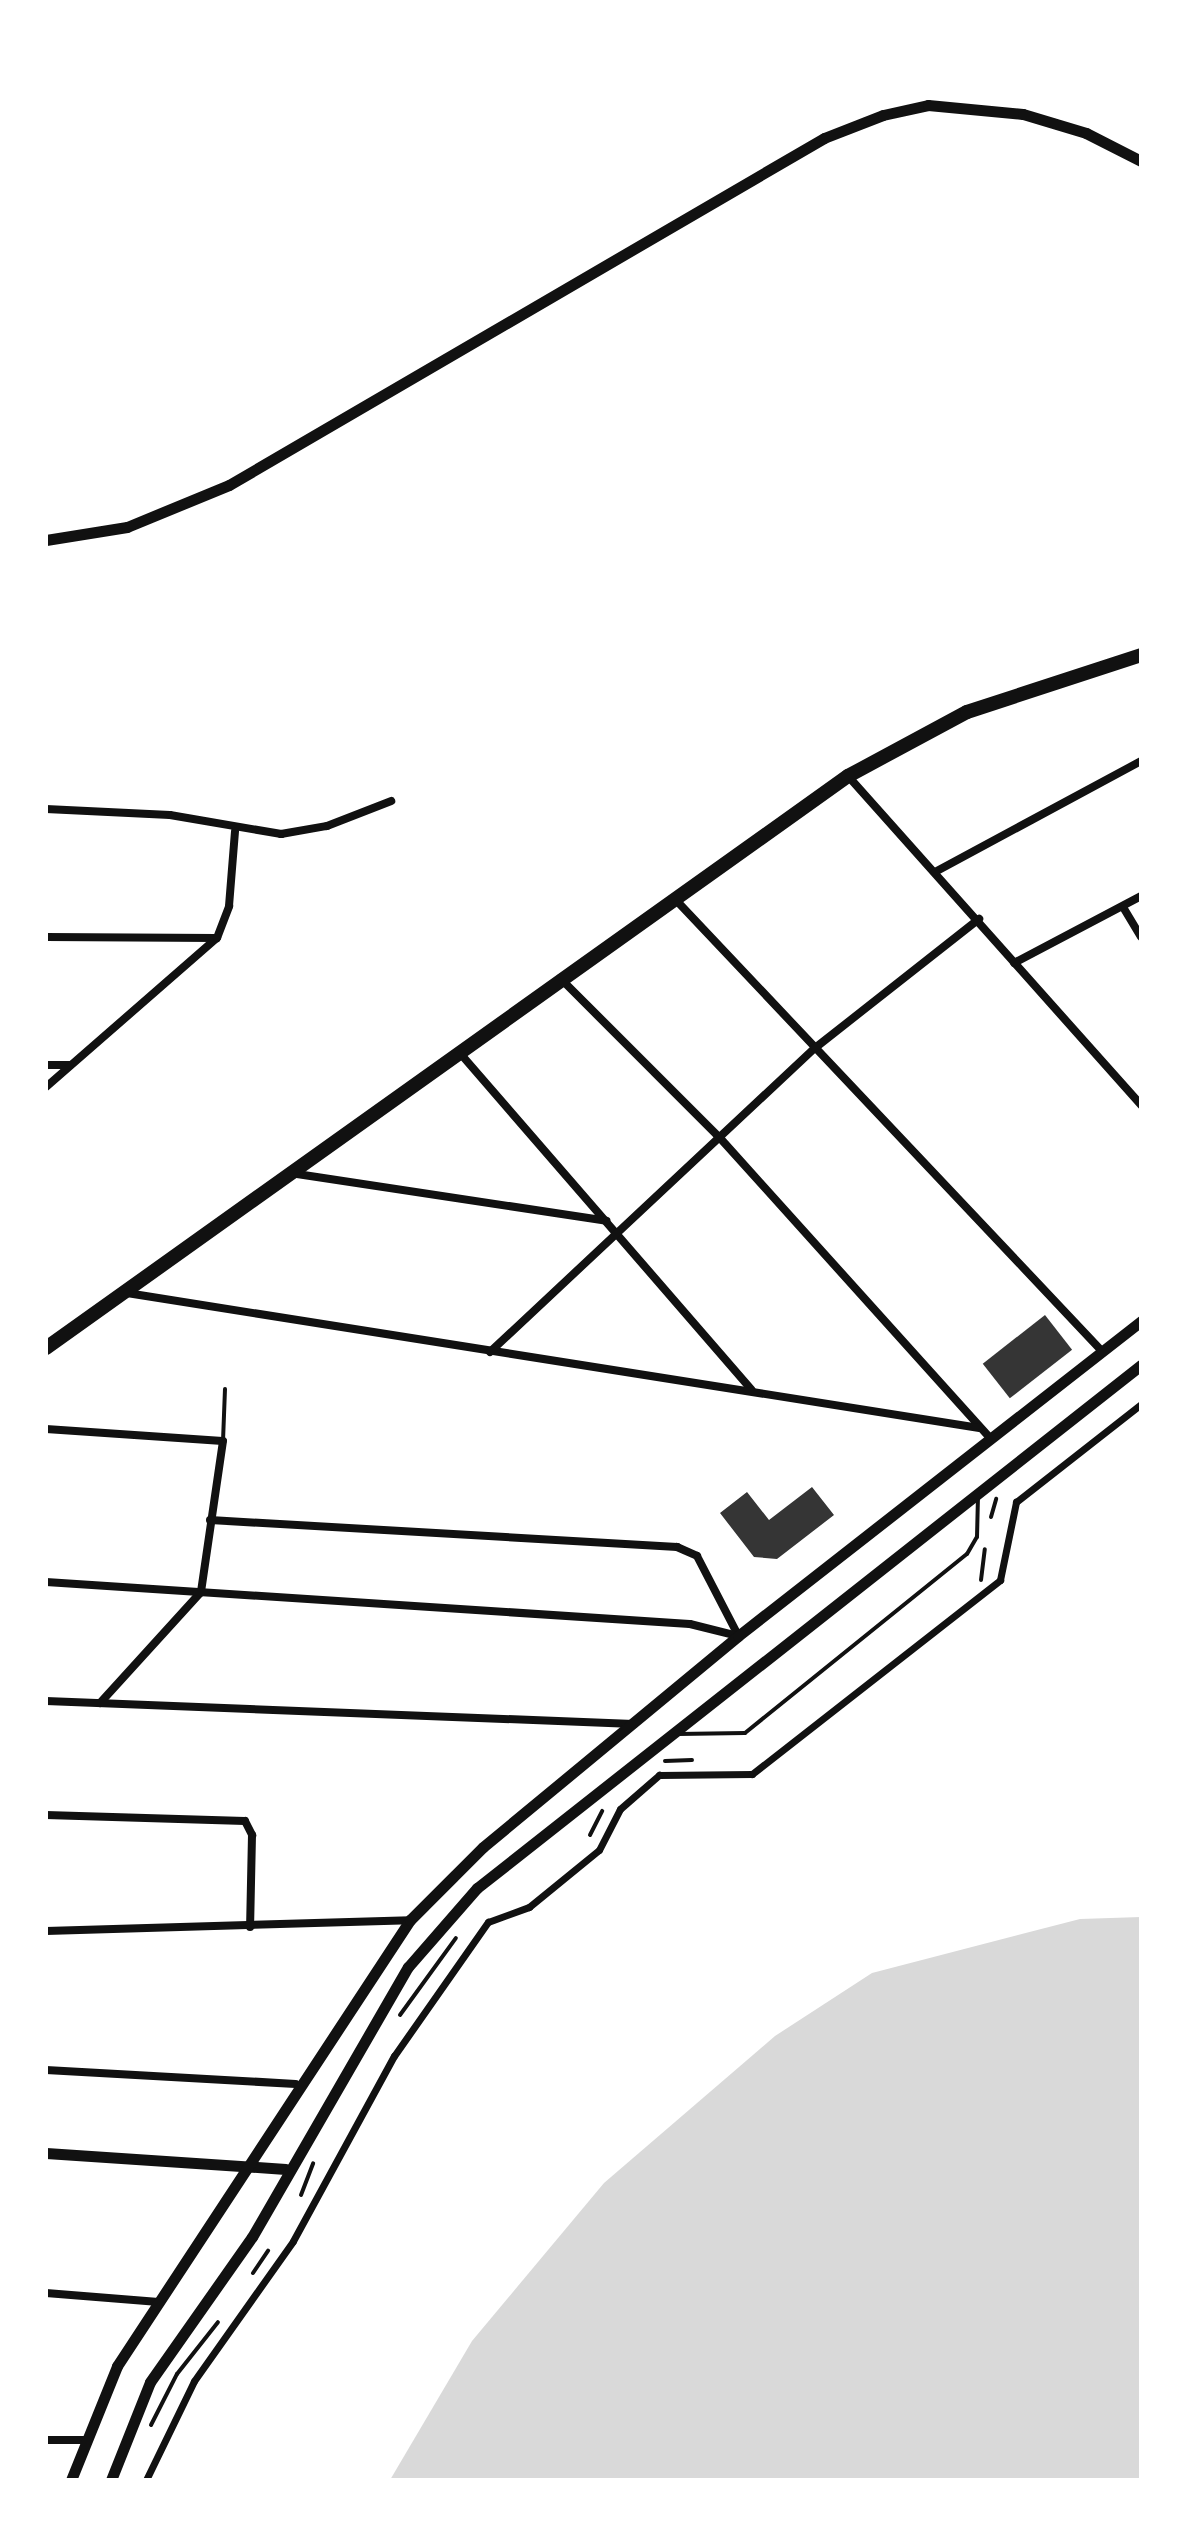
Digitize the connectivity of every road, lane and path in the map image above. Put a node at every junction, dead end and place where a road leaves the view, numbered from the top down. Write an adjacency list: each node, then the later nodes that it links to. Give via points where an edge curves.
1 (1141, 161): 2 (street, via 1086,133 1023,114 928,105 883,115 824,138 229,485 127,527)
2 (46, 540)
3 (1141, 656): 5 (main road, via 967,712)
4 (1141, 761): 9 (street)
5 (848, 776): 9 (street); 11 (main road)
6 (391, 801): 8 (street, via 327,826)
7 (46, 809): 8 (street, via 170,815)
8 (235, 831): 16 (street, via 229,906)
9 (935, 872): 13 (street)
10 (1141, 896): 12 (street)
11 (674, 898): 18 (main road); 19 (street)
12 (1123, 907): 15 (street); 17 (street)
13 (979, 919): 17 (street); 19 (street)
14 (46, 937): 16 (street)
15 (1141, 937)
16 (217, 938): 22 (street)
17 (1014, 963): 24 (street)
18 (560, 978): 20 (main road); 25 (street)
19 (815, 1048): 25 (street); 32 (street)
20 (459, 1052): 26 (main road); 27 (street)
21 (46, 1065): 22 (street)
22 (70, 1065): 23 (street)
23 (46, 1087)
24 (1141, 1105)
25 (720, 1138): 28 (street); 38 (street)
26 (297, 1174): 27 (street); 29 (main road)
27 (607, 1221): 28 (street)
28 (616, 1234): 33 (street); 36 (street)
29 (127, 1293): 31 (main road); 33 (street)
30 (1141, 1321): 32 (street)
31 (46, 1348)
32 (1102, 1351): 40 (street)
33 (490, 1352): 36 (street)
34 (1141, 1365): 43 (street)
35 (225, 1389): 41 (lane)
36 (753, 1391): 38 (street)
37 (1141, 1404): 45 (street, via 1022,1496)
38 (979, 1428): 40 (street)
39 (46, 1429): 41 (street)
40 (991, 1439): 51 (street)
41 (223, 1441): 44 (street)
42 (1008, 1489): 47 (path, via 992,1504)
43 (978, 1495): 46 (lane); 55 (street)
44 (210, 1520): 50 (street); 51 (street, via 677,1547 702,1563)
45 (1012, 1521): 47 (path); 60 (street, via 1004,1577 774,1760 752,1774)
46 (979, 1525): 47 (path); 56 (lane, via 967,1554 745,1733)
47 (989, 1526): 49 (path)
48 (46, 1582): 50 (street)
49 (974, 1586)
50 (201, 1592): 51 (street, via 704,1625); 53 (street)
51 (738, 1636): 54 (street)
52 (46, 1701): 53 (street)
53 (100, 1703): 54 (street)
54 (635, 1724): 64 (street, via 483,1847)
55 (672, 1733): 56 (lane); 74 (street, via 477,1888 408,1967)
56 (694, 1737): 57 (path)
57 (692, 1760): 58 (path); 59 (path); 60 (path)
58 (705, 1761)
59 (655, 1766)
60 (691, 1771): 86 (street, via 659,1775 620,1809 599,1850 529,1907 488,1922 462,1951 336,2153 293,2241 194,2381)
61 (613, 1802): 63 (path, via 596,1819)
62 (46, 1815): 65 (street, via 245,1821 252,1835)
63 (588, 1842)
64 (410, 1920): 65 (street); 70 (street)
65 (250, 1927): 66 (street)
66 (46, 1931)
67 (461, 1931): 68 (path)
68 (396, 2021)
69 (46, 2070): 70 (street)
70 (296, 2084): 73 (street)
71 (318, 2150): 75 (path)
72 (46, 2153): 73 (street)
73 (243, 2165): 74 (street); 79 (street)
74 (285, 2169): 85 (street, via 252,2237 150,2382)
75 (293, 2212)
76 (276, 2243): 77 (path)
77 (247, 2287)
78 (46, 2293): 79 (street)
79 (159, 2302): 83 (street, via 117,2366)
80 (221, 2318): 81 (path, via 177,2374)
81 (149, 2429)
82 (46, 2440): 83 (street)
83 (88, 2440): 84 (street)
84 (71, 2480)
85 (111, 2480)
86 (146, 2480)

